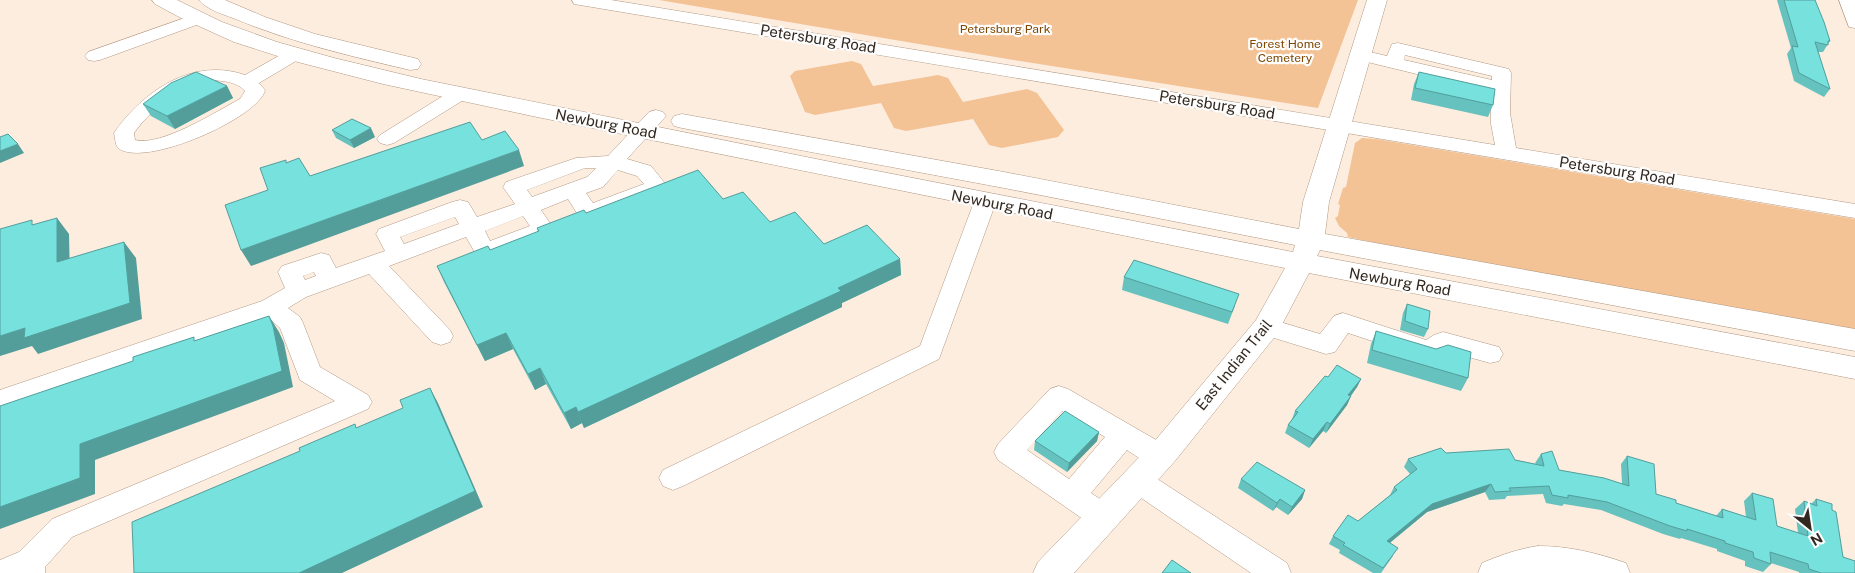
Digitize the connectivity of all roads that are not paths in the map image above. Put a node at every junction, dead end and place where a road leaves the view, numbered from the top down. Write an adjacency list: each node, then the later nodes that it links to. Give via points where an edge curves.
1 (162, 0): 5 (main road, Newburg Road)
2 (580, 0): 13 (street, Petersburg Road)
3 (1377, 0): 8 (main road, East Indian Trail)
4 (1847, 0): 6 (street)
5 (203, 10): 7 (main road, Newburg Road, via 260,44); 9 (street); 12 (main road, Newburg Road)
6 (1855, 23)
7 (295, 54): 10 (street); 11 (main road, Newburg Road)
8 (1361, 55): 13 (main road, East Indian Trail); 15 (street, via 1394,63 1398,48 1502,73 1502,137)
9 (94, 56)
10 (247, 82): 10 (street, via 214,75 201,76 176,87 132,120 124,134 126,144 148,148 187,134 247,103 255,90)
11 (458, 95): 12 (main road, Newburg Road); 14 (street)
12 (649, 124): 16 (lane); 18 (main road, Newburg Road); 22 (main road, Newburg Road)
13 (1339, 125): 15 (street, Petersburg Road); 22 (main road, East Indian Trail, via 1316,202)
14 (387, 139)
15 (1507, 153): 20 (street, Petersburg Road)
16 (614, 162): 17 (street, via 595,182); 17 (street, via 644,171 657,187 588,213); 19 (street, via 583,162 514,187)
17 (573, 190): 19 (street)
18 (985, 202): 22 (main road, Newburg Road); 35 (street, via 930,352)
19 (528, 207): 21 (street, via 543,229 485,251)
20 (1855, 211)
21 (472, 227): 23 (lane)
22 (1306, 251): 27 (main road, East Indian Trail); 29 (main road, Newburg Road, via 1347,247); 31 (main road, Newburg Road)
23 (372, 264): 24 (lane); 28 (street)
24 (329, 279): 25 (street, via 321,261 290,272)
25 (298, 291): 26 (lane)
26 (271, 307): 32 (street); 39 (street, via 292,323 309,373 359,402 62,528)
27 (1267, 327): 30 (street, via 1326,346 1343,322 1430,350 1443,341); 34 (main road, East Indian Trail)
28 (441, 336)
29 (1855, 340)
30 (1490, 354)
31 (1855, 368)
32 (0, 400)
33 (1124, 434): 34 (street); 37 (street); 37 (street, via 1059,396 1008,452)
34 (1160, 456): 36 (main road, East Indian Trail)
35 (674, 478)
36 (1138, 481): 38 (main road, East Indian Trail); 42 (street)
37 (1072, 496): 38 (street)
38 (1103, 517): 41 (main road, East Indian Trail)
39 (30, 568): 40 (street)
40 (3, 573)
41 (1051, 573)
42 (1276, 573)
43 (1494, 573): 44 (street, via 1509,564 1552,559)
44 (1614, 573)

